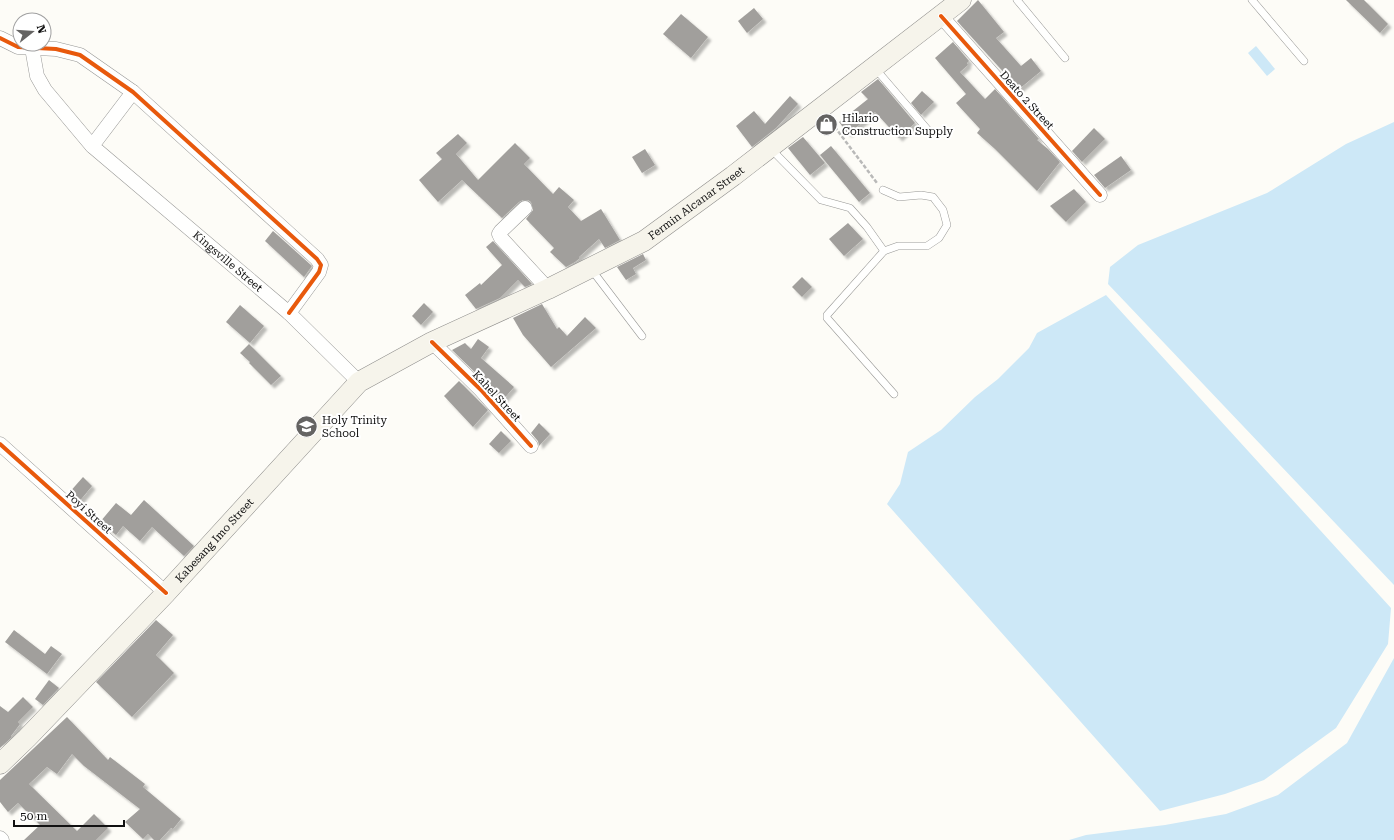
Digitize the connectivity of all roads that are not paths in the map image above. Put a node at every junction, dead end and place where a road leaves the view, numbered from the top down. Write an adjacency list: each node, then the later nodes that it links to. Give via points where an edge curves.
1 (961, 0): 4 (main road, Fermin Alcanar Street)
2 (1017, 0): 9 (lane)
3 (1252, 0): 10 (lane)
4 (941, 16): 11 (main road, Fermin Alcanar Street); 17 (street, Deato 2 Street)
5 (0, 38): 6 (street)
6 (12, 44)
7 (52, 48): 12 (street, via 80,55)
8 (33, 52): 14 (street, Kingsville Street, via 37,76 45,90)
9 (1065, 58)
10 (1304, 61)
11 (874, 67): 13 (lane); 15 (main road, Fermin Alcanar Street)
12 (133, 92): 14 (street); 22 (street, via 317,259 321,265 319,272)
13 (928, 130)
14 (92, 146): 22 (street, Kingsville Street)
15 (770, 147): 19 (lane, via 821,200 850,208); 20 (main road, Fermin Alcanar Street, via 644,241)
16 (884, 190): 19 (lane, via 899,197 933,197 943,210 948,225 940,238 928,246 898,246)
17 (1100, 195)
18 (525, 208): 21 (street, via 499,234)
19 (884, 251): 27 (lane, via 826,315)
20 (590, 267): 21 (main road, Fermin Alcanar Street); 23 (lane)
21 (548, 289): 24 (main road, Fermin Alcanar Street)
22 (288, 313): 26 (street, Kingsville Street)
23 (642, 336)
24 (432, 342): 25 (main road, Fermin Alcanar Street); 29 (street, Kahel Street, via 481,390)
25 (401, 359): 26 (main road, Kabesang Imo Street)
26 (359, 382): 30 (main road, Kabesang Imo Street)
27 (894, 394)
28 (0, 444): 30 (street, Poyi Street)
29 (531, 446)
30 (166, 593): 31 (main road, Kabesang Imo Street)
31 (0, 764)
32 (0, 838): 33 (street)
33 (2, 840)

